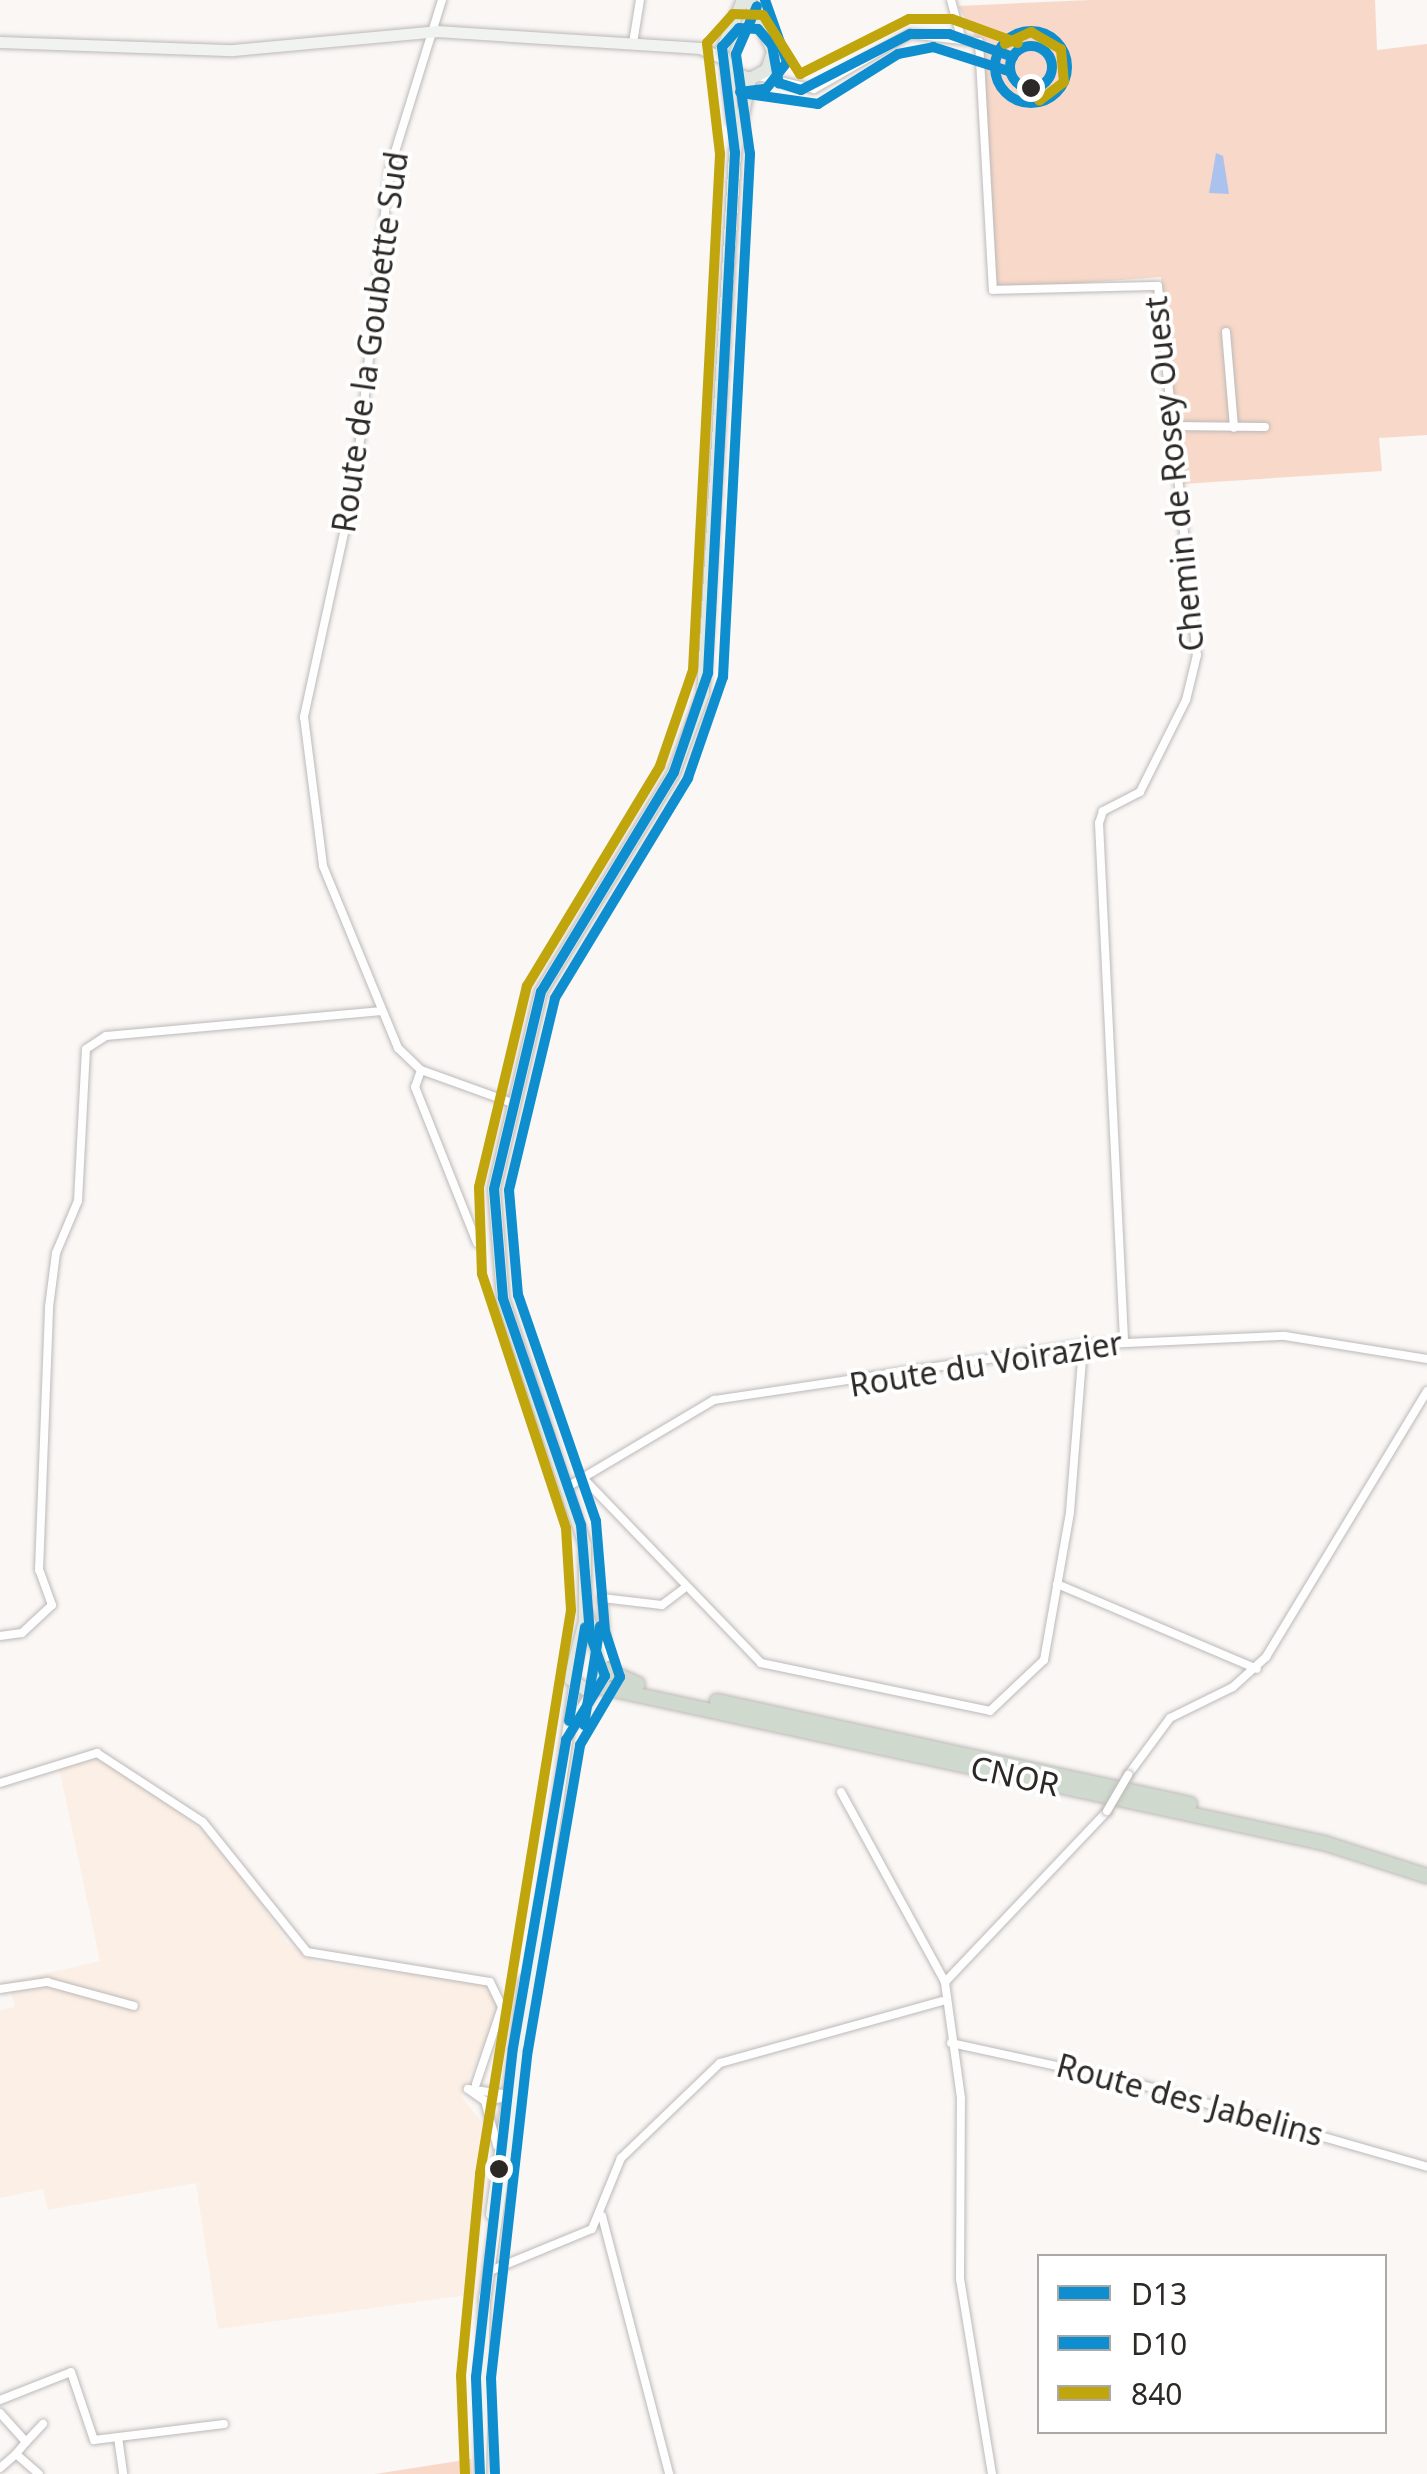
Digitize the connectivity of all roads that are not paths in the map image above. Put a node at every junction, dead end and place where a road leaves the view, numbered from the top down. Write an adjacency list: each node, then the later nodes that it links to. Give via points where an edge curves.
1 (442, 0): 6 (street, Route de la Goubette Sud)
2 (640, 0): 10 (street)
3 (746, 0): 5 (main road); 7 (main road)
4 (951, 0): 8 (street)
5 (758, 29): 7 (main road); 13 (main road, via 772,44)
6 (433, 31): 9 (main road, via 233,50); 10 (main road); 21 (street, Route de la Goubette Sud, via 390,168 356,478 306,685 319,848)
7 (728, 36): 11 (main road); 12 (main road)
8 (961, 36): 15 (street, via 910,34 814,89); 18 (street, Chemin de Rosey Ouest, via 979,42 992,290 1156,282)
9 (0, 42)
10 (634, 43): 11 (main road)
11 (700, 48): 12 (main road)
12 (725, 63): 14 (main road); 16 (main road)
13 (770, 65): 14 (main road); 15 (street)
14 (754, 78): 15 (street); 16 (main road)
15 (780, 83)
16 (735, 154): 23 (main road, via 703,694 674,772 541,992)
17 (1226, 332): 20 (street)
18 (1172, 426): 20 (street); 25 (street, Chemin de Rosey Ouest, via 1198,654 1186,700 1140,792 1102,811 1099,823)
19 (1266, 427): 20 (street)
20 (1234, 428)
21 (382, 1011): 22 (street, Route de la Goubette Sud); 34 (street, via 106,1036 86,1049 78,1200 56,1253 49,1307 38,1570 52,1605 22,1633)
22 (421, 1070): 23 (street); 24 (street, via 415,1087)
23 (510, 1102): 30 (main road, via 494,1188 497,1271)
24 (478, 1243)
25 (1124, 1340): 26 (street, Route du Voirazier); 27 (street, Route du Voirazier, via 1285,1336)
26 (1084, 1345): 29 (street, Route du Voirazier, via 714,1400); 31 (street)
27 (1427, 1359)
28 (1427, 1391): 37 (street)
29 (585, 1480): 30 (street, Route du Voirazier); 32 (street)
30 (569, 1486): 33 (main road, via 585,1545)
31 (1057, 1584): 32 (street, via 1039,1669 977,1713 766,1665); 37 (street)
32 (683, 1589): 36 (street, via 662,1605 602,1598)
33 (586, 1611): 35 (main road); 36 (main road)
34 (0, 1636)
35 (580, 1660): 36 (main road); 38 (main road)
36 (603, 1663): 39 (main road); 43 (highway, CNOR, via 636,1684 1325,1835)
37 (1257, 1669): 46 (street, bridge, via 1170,1718 1106,1811)
38 (574, 1687): 39 (main road); 40 (main road)
39 (596, 1690): 40 (main road); 44 (highway, CNOR, via 1324,1844)
40 (566, 1740): 45 (main road)
41 (0, 1783): 52 (street, via 98,1753 203,1822 307,1952 490,1982 502,2007)
42 (841, 1792): 46 (street)
43 (1427, 1867)
44 (1427, 1876)
45 (544, 1893): 51 (main road); 53 (main road)
46 (945, 1982): 48 (street)
47 (0, 1989): 49 (street, via 47,1982)
48 (942, 2001): 50 (street); 57 (street, via 720,2063 621,2158)
49 (134, 2006)
50 (952, 2043): 55 (street, Route des Jabelins, via 1135,2083); 72 (street, via 962,2098 960,2279)
51 (517, 2082): 53 (street); 54 (main road)
52 (480, 2093): 53 (street); 56 (street)
53 (507, 2094): 54 (street); 56 (main road)
54 (511, 2129): 58 (main road)
55 (1427, 2167)
56 (495, 2175): 59 (main road)
57 (602, 2216): 58 (street, via 578,2241); 71 (street)
58 (490, 2272): 59 (main road)
59 (484, 2300): 70 (main road)
60 (0, 2400): 64 (street, via 72,2372 86,2435)
61 (0, 2413): 65 (street)
62 (43, 2424): 65 (street)
63 (224, 2424): 64 (street)
64 (118, 2437): 69 (street)
65 (26, 2442): 66 (street)
66 (16, 2454): 67 (street); 68 (street)
67 (0, 2468)
68 (38, 2474)
69 (123, 2474)
70 (480, 2474)
71 (669, 2474)
72 (992, 2474)

